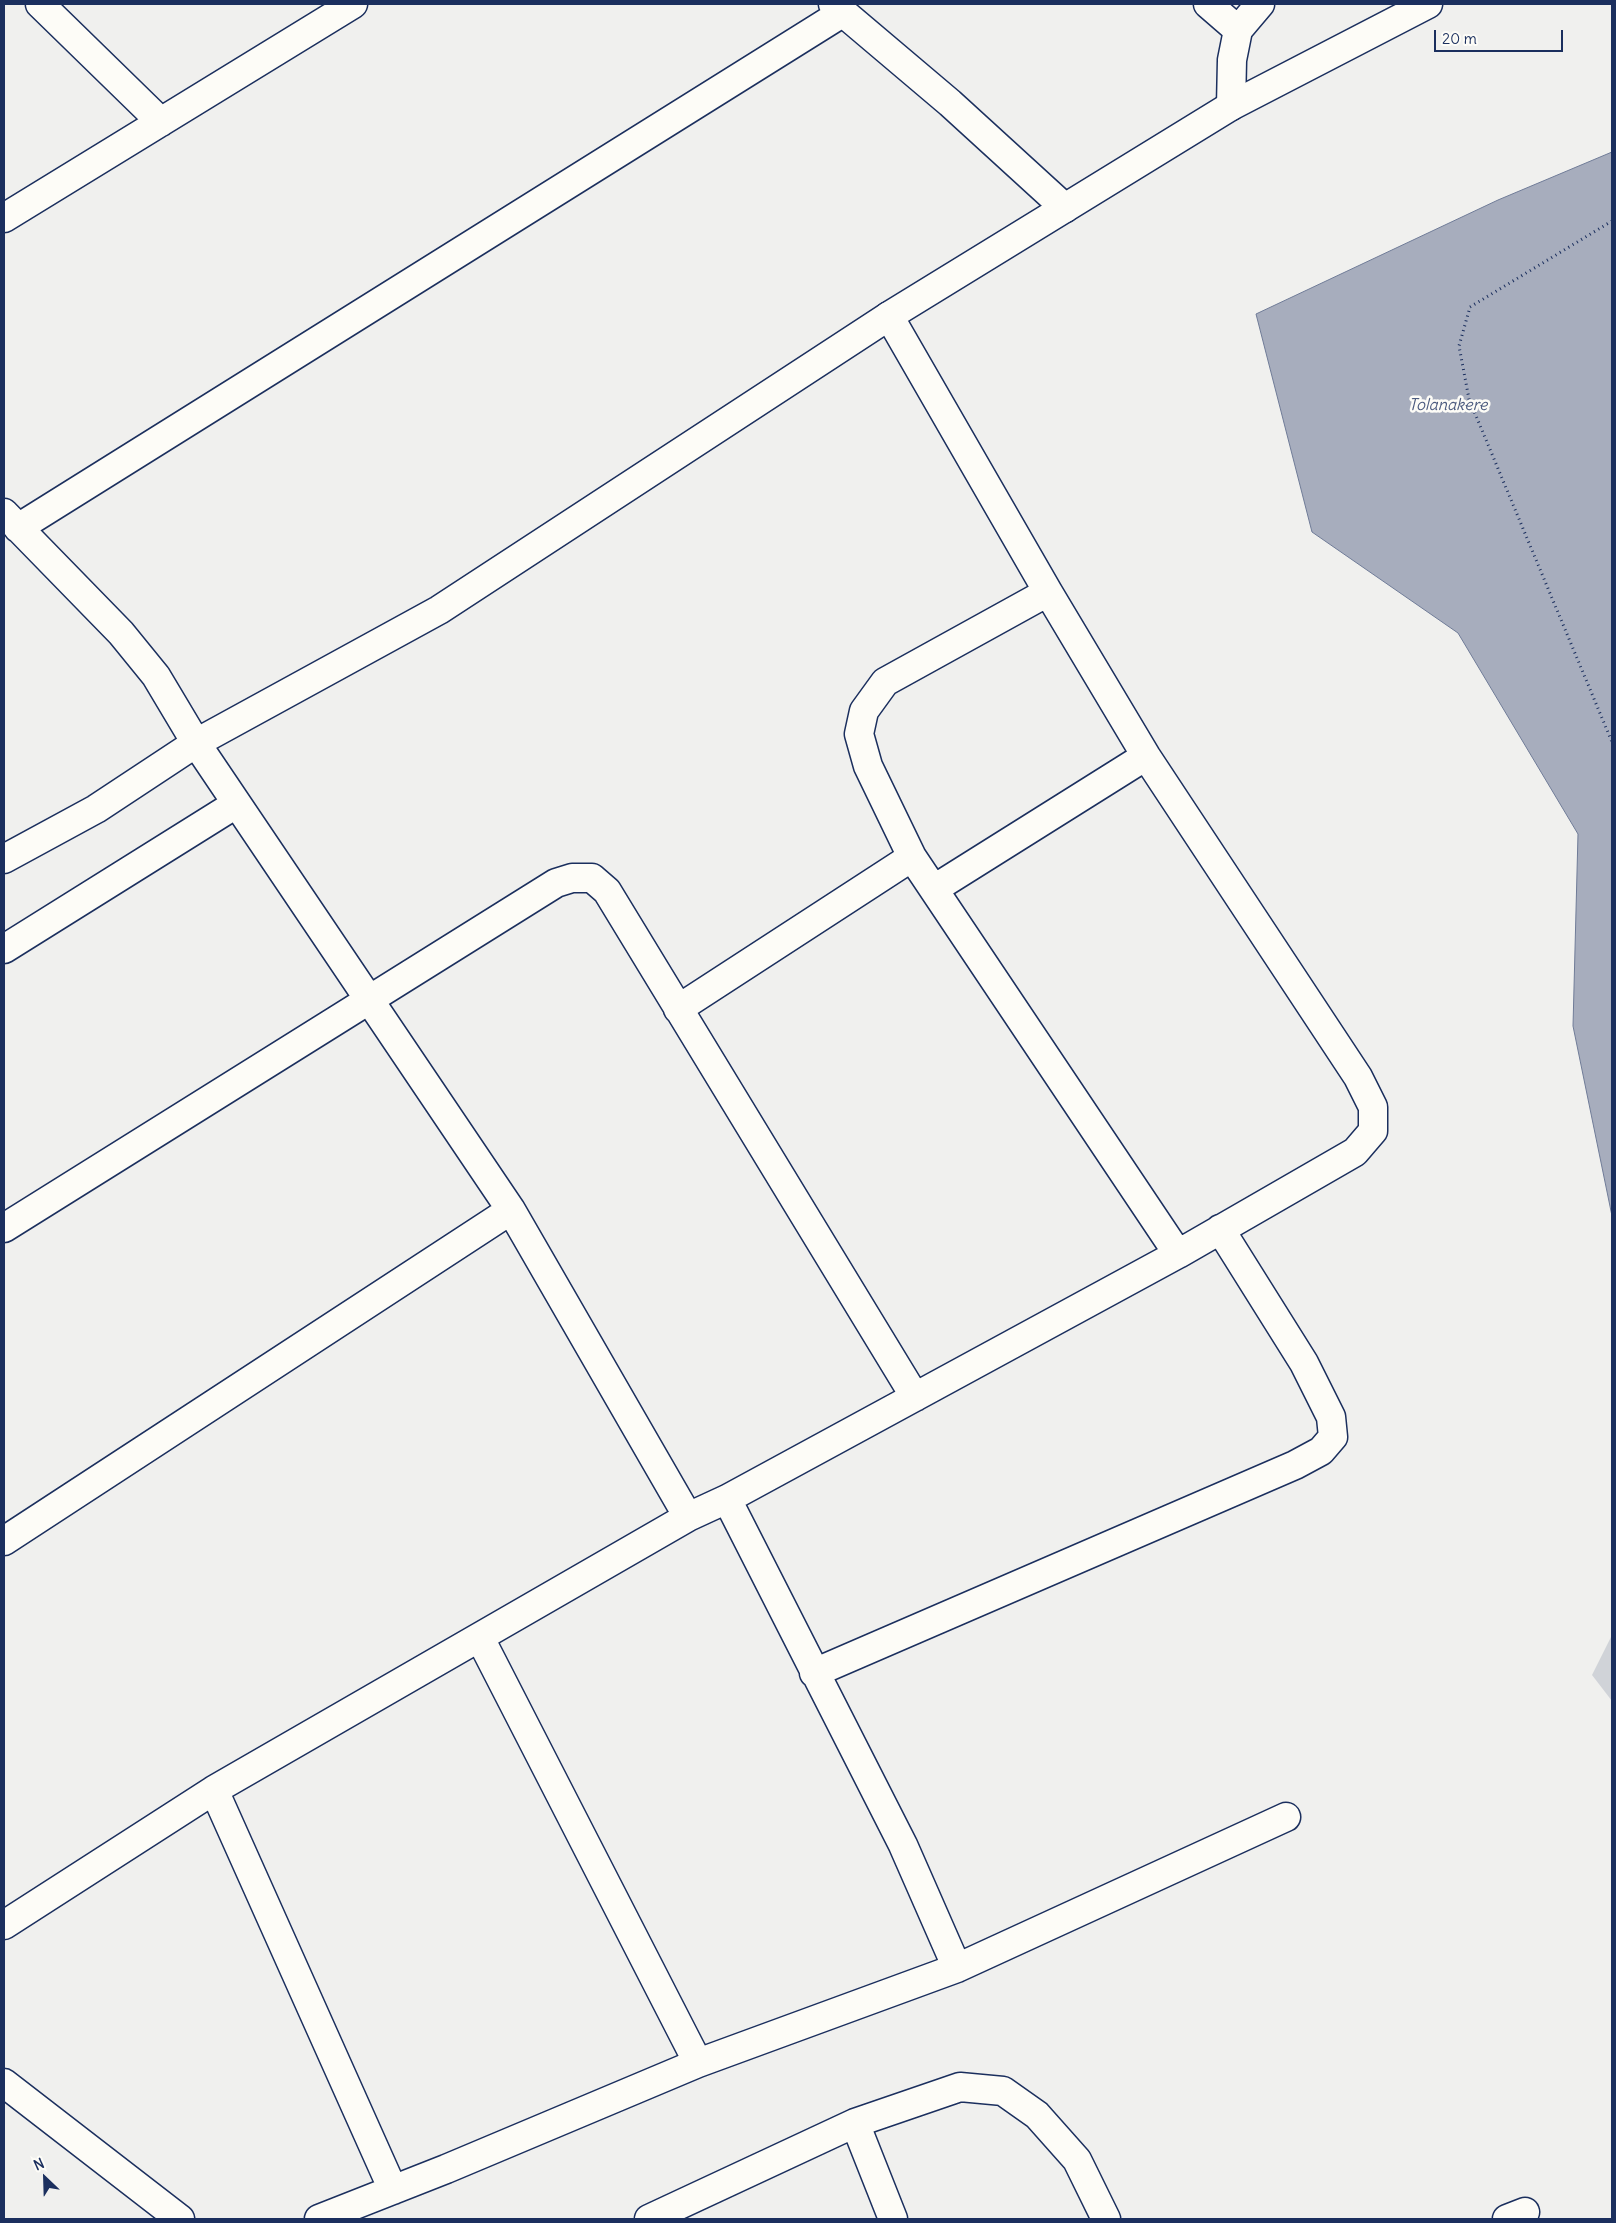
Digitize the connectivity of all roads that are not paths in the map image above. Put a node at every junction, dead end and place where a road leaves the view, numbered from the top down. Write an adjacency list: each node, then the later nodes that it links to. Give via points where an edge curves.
1 (40, 4): 9 (street)
2 (353, 4): 9 (street)
3 (1208, 4): 7 (street)
4 (1260, 4): 7 (street)
5 (1428, 4): 8 (street)
6 (837, 8): 10 (street, via 950,103); 13 (street)
7 (1238, 30): 8 (street, via 1232,60)
8 (1231, 106): 10 (street)
9 (161, 122): 11 (street)
10 (1065, 208): 12 (street)
11 (4, 218)
12 (889, 316): 14 (street); 15 (street, via 439,610)
13 (11, 520): 15 (street, via 121,633 156,676)
14 (1048, 592): 16 (street); 18 (street, via 885,682 864,711 860,734 868,766)
15 (196, 743): 17 (street); 19 (street, via 96,809)
16 (1146, 756): 20 (street); 26 (street, via 1358,1077 1373,1107 1373,1131 1355,1152)
17 (236, 804): 21 (street); 22 (street)
18 (912, 857): 20 (street); 23 (street)
19 (4, 859)
20 (934, 889): 27 (street)
21 (4, 949)
22 (368, 1000): 23 (street, via 556,883 572,878 592,878 607,891); 24 (street); 25 (street)
23 (678, 1009): 28 (street)
24 (511, 1210): 30 (street); 31 (street)
25 (4, 1228)
26 (1220, 1229): 27 (street); 33 (street, via 1304,1363 1331,1417 1333,1437 1321,1451)
27 (1178, 1254): 28 (street)
28 (915, 1397): 29 (street)
29 (727, 1499): 30 (street); 33 (street)
30 (688, 1518): 32 (street)
31 (4, 1541)
32 (480, 1638): 34 (street); 38 (street)
33 (814, 1673): 37 (street, via 903,1846)
34 (214, 1790): 36 (street); 41 (street)
35 (1286, 1817): 37 (street)
36 (4, 1925)
37 (957, 1968): 38 (street)
38 (698, 2063): 41 (street)
39 (4, 2084): 42 (street)
40 (855, 2123): 44 (street); 45 (street); 46 (street, via 960,2087 1003,2091 1037,2115 1077,2160)
41 (393, 2190): 43 (street)
42 (180, 2219)
43 (319, 2219)
44 (650, 2219)
45 (894, 2219)
46 (1106, 2219)

